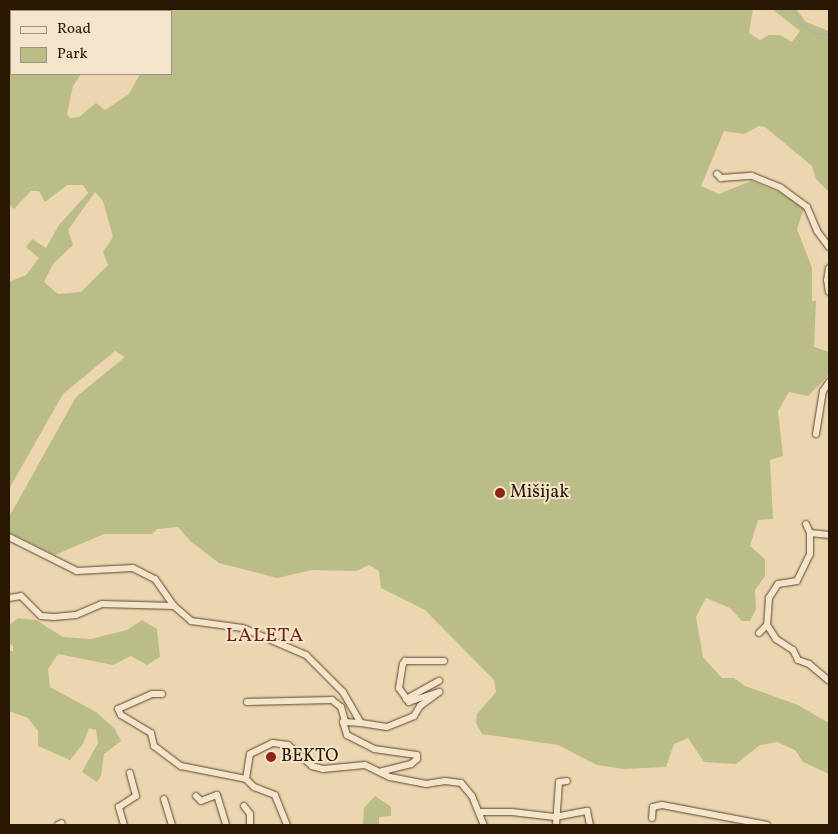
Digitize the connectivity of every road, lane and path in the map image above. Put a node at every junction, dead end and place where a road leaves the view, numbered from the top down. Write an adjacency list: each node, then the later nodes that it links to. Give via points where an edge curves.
1 (71, 9): 2 (street)
2 (83, 9)
3 (717, 174): 4 (street, via 721,178 752,176 781,188 807,207 817,231)
4 (829, 247)
5 (829, 268): 6 (street)
6 (829, 292)
7 (829, 382): 8 (street, via 823,391)
8 (816, 434)
9 (806, 524): 10 (street)
10 (810, 533): 11 (street); 15 (street, via 810,554 797,580 778,584 769,598)
11 (829, 535)
12 (9, 537): 14 (street, via 77,571 124,567 144,572 161,585)
13 (9, 598): 14 (street, via 20,596 40,616 54,617 76,615 102,604)
14 (174, 606): 24 (street, via 191,622 244,628 306,655 344,692)
15 (767, 625): 16 (street); 19 (street, via 776,639 793,650 798,660 809,664)
16 (760, 632)
17 (444, 661): 21 (street, via 404,662 399,684)
18 (439, 681): 21 (street)
19 (829, 681)
20 (162, 694): 27 (street, via 152,694 118,709 121,715 151,733 154,746 181,766)
21 (406, 699): 24 (street, via 411,703 439,692 408,720 378,728)
22 (247, 702): 23 (street, via 332,700 340,707)
23 (345, 721): 24 (street, via 353,725); 25 (street, via 342,725 347,735 361,744 385,752 417,755 417,760 411,764)
24 (361, 723)
25 (380, 772): 27 (street, via 365,765 323,769 312,766 291,747 280,743 250,754); 32 (street, via 426,784 462,783)
26 (130, 773): 35 (street, via 136,796 119,807)
27 (246, 779): 39 (street, via 254,787 275,794)
28 (567, 781): 33 (street, via 559,782)
29 (196, 796): 37 (street, via 201,801 218,795)
30 (164, 799): 36 (street)
31 (244, 806): 38 (street, via 250,814)
32 (479, 812): 33 (street); 40 (street)
33 (555, 817): 41 (street); 42 (street, via 587,811)
34 (652, 818): 43 (street, via 653,807 662,804)
35 (124, 825)
36 (172, 825)
37 (226, 825)
38 (250, 825)
39 (287, 825)
40 (484, 825)
41 (556, 825)
42 (590, 825)
43 (767, 825)

